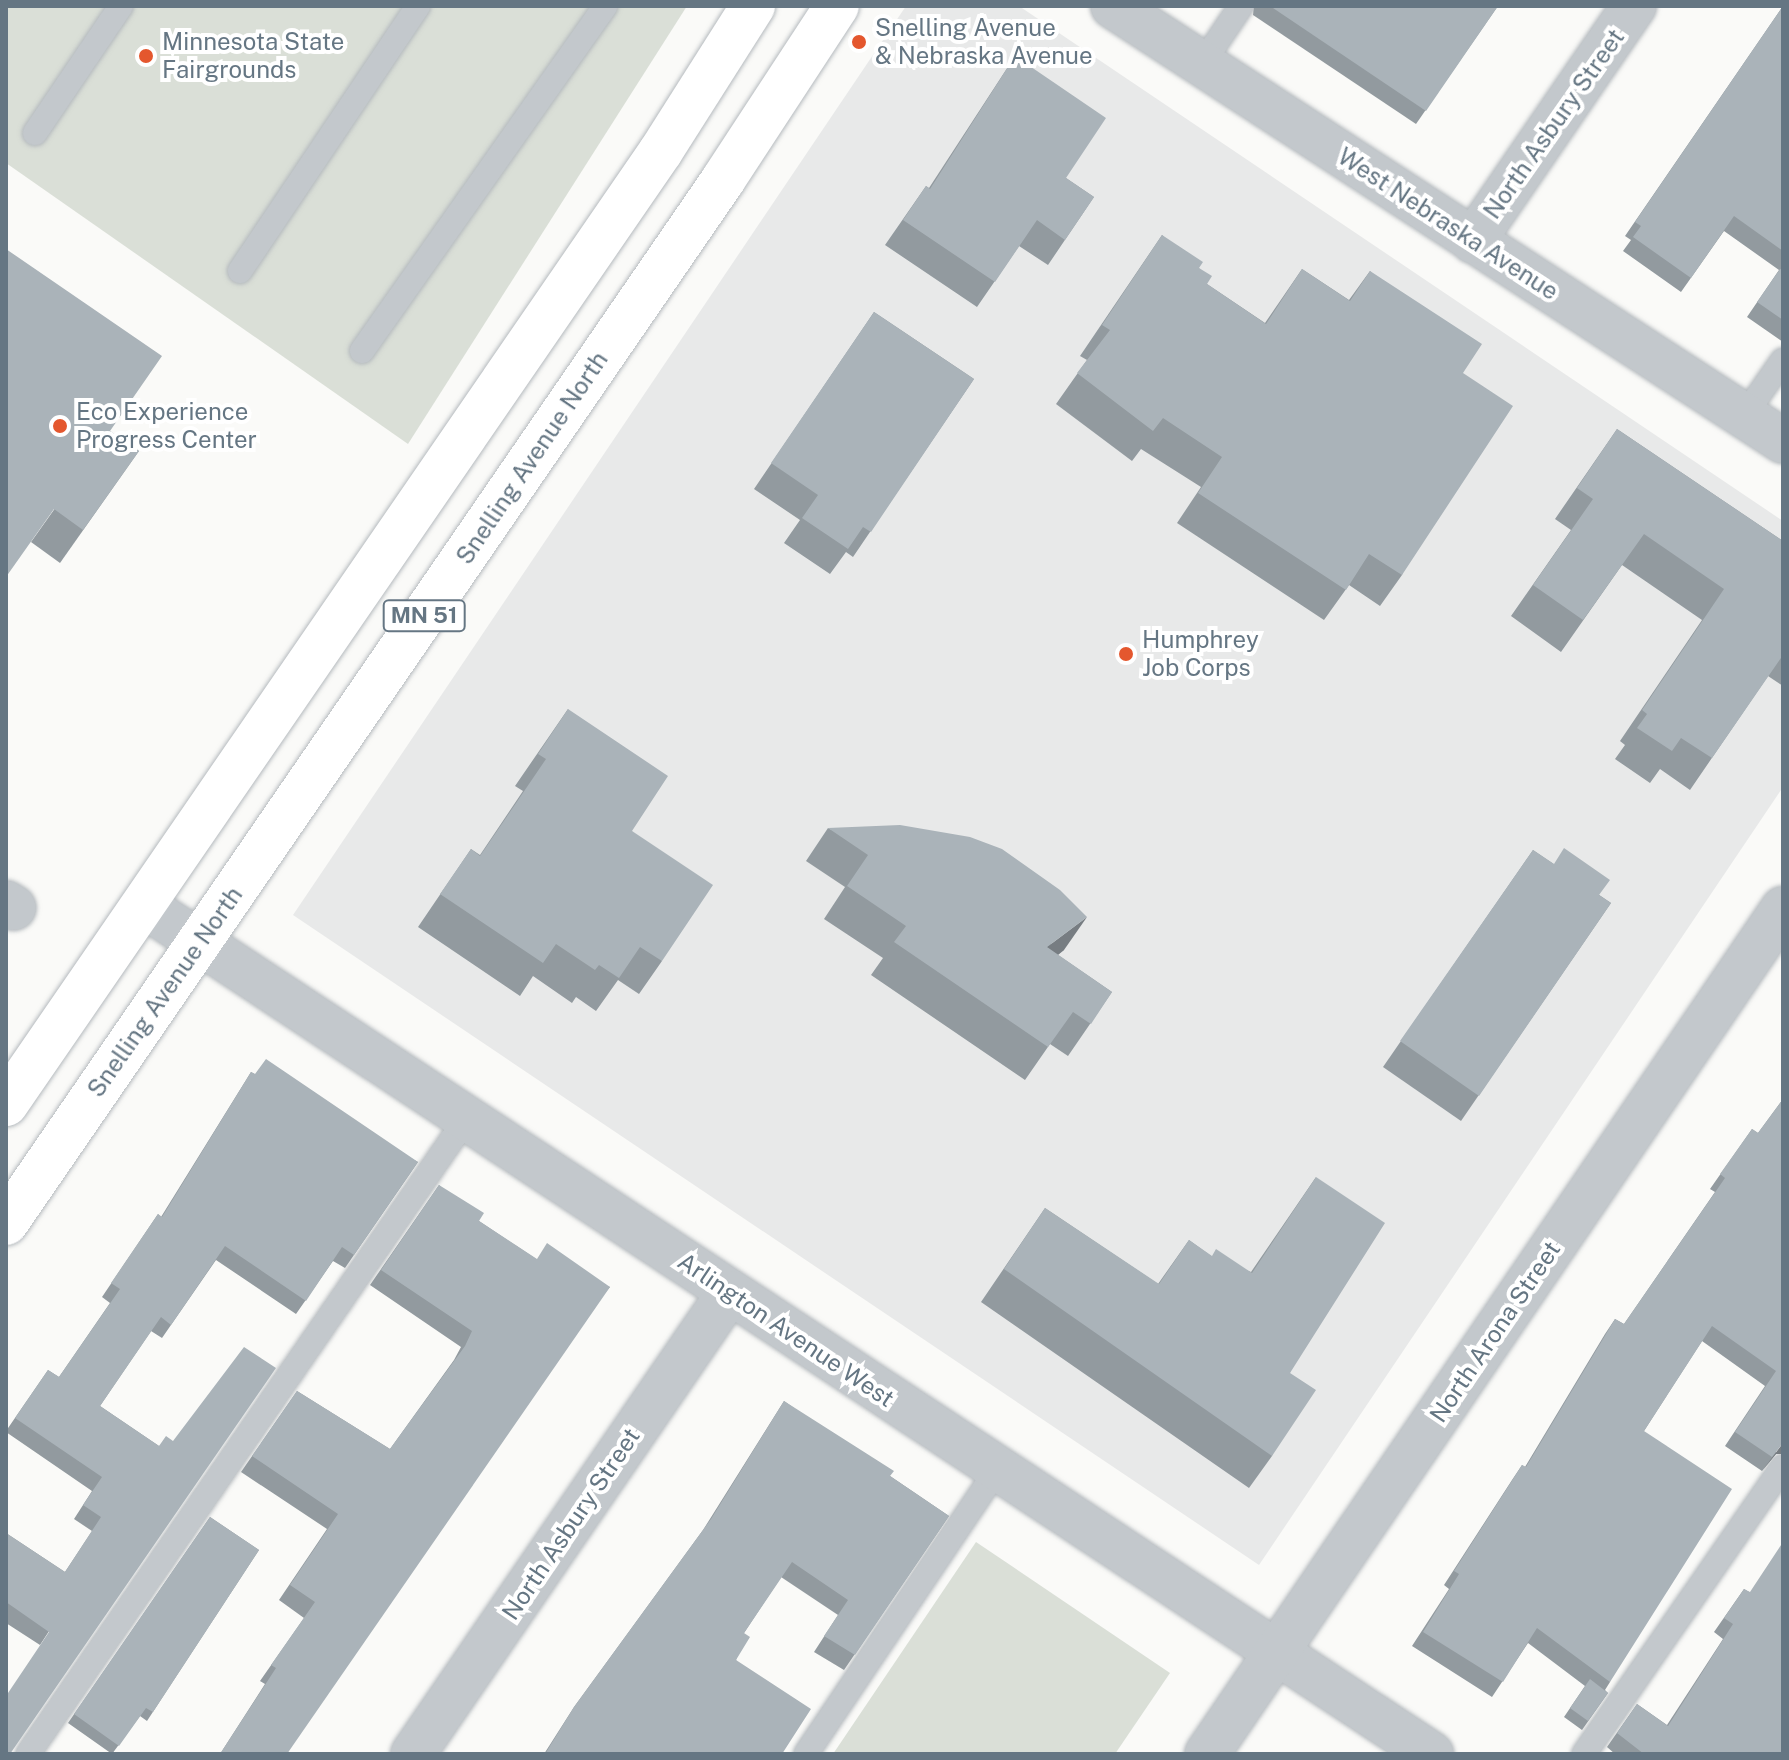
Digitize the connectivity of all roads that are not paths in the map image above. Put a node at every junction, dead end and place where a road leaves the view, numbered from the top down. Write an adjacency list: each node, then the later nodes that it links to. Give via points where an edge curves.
1 (121, 6): 10 (lane)
2 (418, 6): 12 (lane)
3 (605, 6): 13 (lane)
4 (753, 6): 17 (main road, MN 51, via 661,151)
5 (837, 6): 19 (main road, Snelling Avenue North / MN 51)
6 (1113, 6): 9 (street, West Nebraska Avenue)
7 (1241, 6): 9 (lane)
8 (1634, 6): 11 (street, North Asbury Street)
9 (1202, 64): 11 (street, West Nebraska Avenue)
10 (35, 133)
11 (1473, 241): 15 (street, West Nebraska Avenue)
12 (240, 271)
13 (362, 351)
14 (1783, 360): 15 (lane)
15 (1744, 416): 16 (street, West Nebraska Avenue)
16 (1783, 441)
17 (143, 905): 19 (street, Arlington Avenue West); 20 (main road, MN 51)
18 (1783, 909): 26 (street, North Arona Street)
19 (199, 943): 21 (street, Arlington Avenue West); 22 (main road, Snelling Avenue North / MN 51)
20 (6, 1104)
21 (466, 1119): 23 (street, Arlington Avenue West); 27 (lane)
22 (6, 1223)
23 (729, 1293): 25 (street, Arlington Avenue West); 28 (street, North Asbury Street)
24 (1783, 1467): 32 (lane)
25 (997, 1470): 26 (street, Arlington Avenue West); 29 (lane)
26 (1277, 1652): 30 (street, North Arona Street); 31 (street, Arlington Avenue West)
27 (28, 1754)
28 (413, 1754)
29 (806, 1754)
30 (1207, 1754)
31 (1431, 1754)
32 (1584, 1754)

